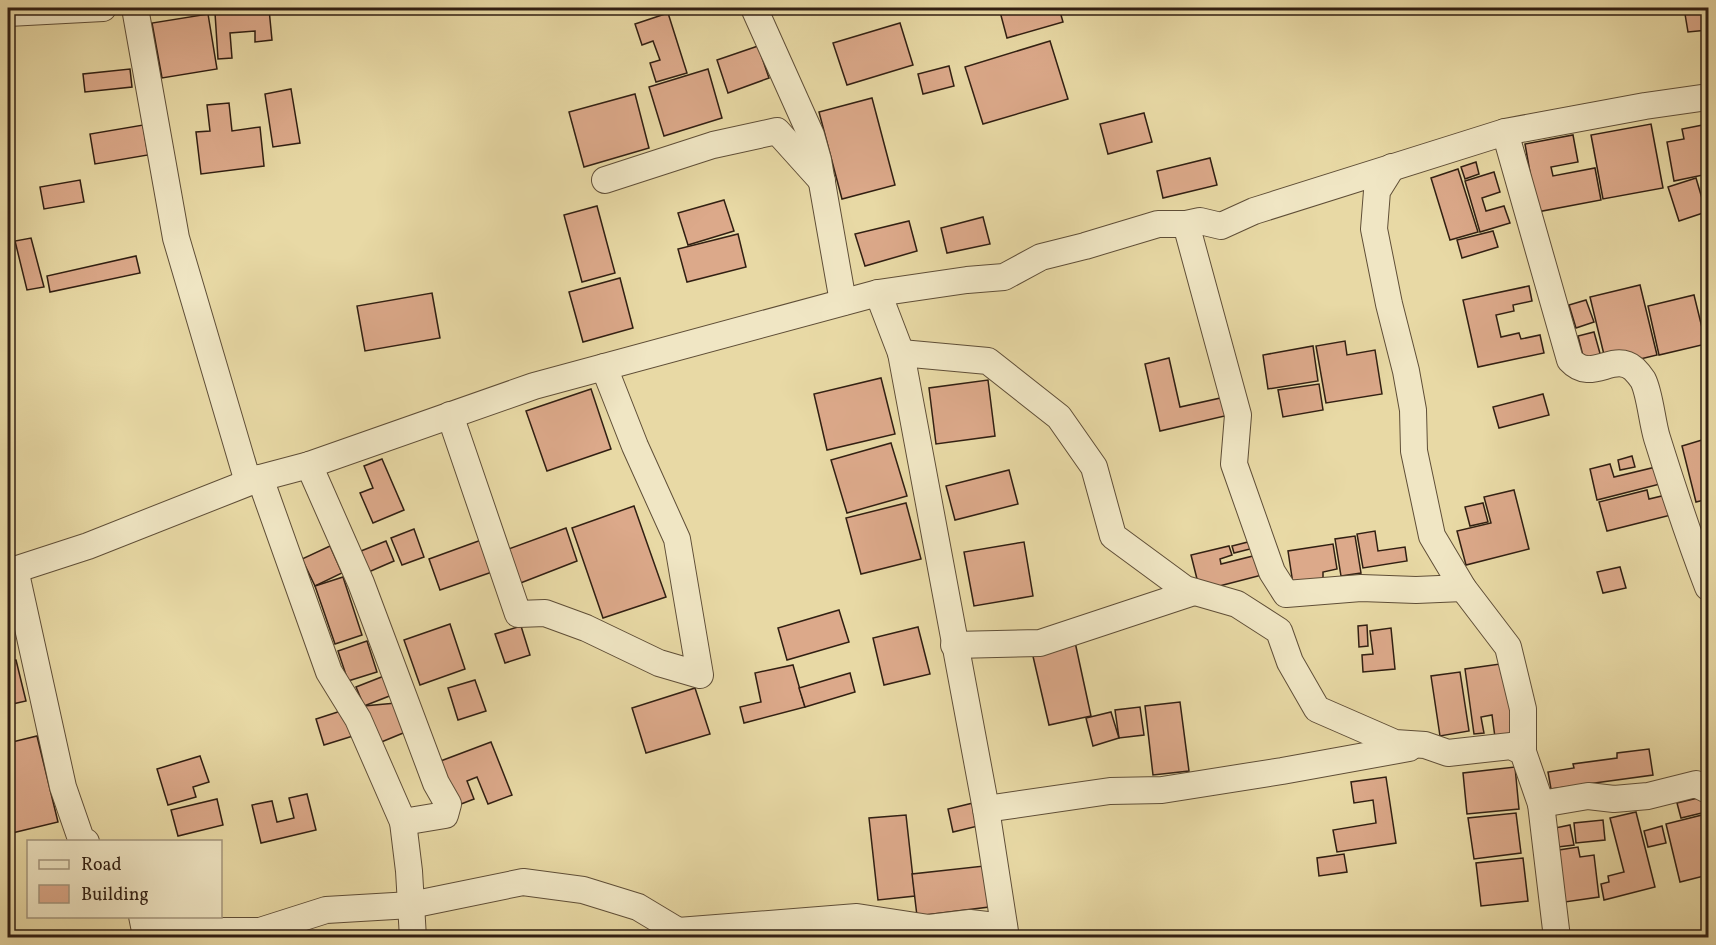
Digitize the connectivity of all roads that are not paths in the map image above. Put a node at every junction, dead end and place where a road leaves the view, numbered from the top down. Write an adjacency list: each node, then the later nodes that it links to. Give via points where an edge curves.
1 (103, 8): 4 (street)
2 (135, 8): 17 (street, via 176,238)
3 (753, 8): 9 (street, via 811,135)
4 (8, 13)
5 (1708, 97): 6 (street)
6 (1505, 132): 7 (street); 19 (street, via 1570,360 1586,370 1615,363 1624,365 1633,368 1643,380 1656,436)
7 (1392, 167): 10 (street, via 1254,211 1221,226 1200,221); 20 (street, via 1377,191 1374,229 1406,371 1413,410 1414,451 1432,536)
8 (605, 180): 9 (street, via 713,145 777,130)
9 (822, 181): 12 (street)
10 (1186, 224): 11 (street, via 1158,225 1041,257 1004,277); 20 (street, via 1238,415 1234,464 1272,572 1286,594 1361,588)
11 (878, 293): 12 (street); 13 (street)
12 (843, 302): 14 (street)
13 (902, 353): 21 (street, via 988,361 1059,417 1094,467 1113,536); 22 (street)
14 (603, 367): 15 (street); 15 (street, via 677,539 700,675 659,663 545,613 518,614)
15 (450, 415): 16 (street)
16 (309, 465): 17 (street); 28 (street, via 361,583 436,783 448,804 445,815)
17 (254, 480): 18 (street, via 88,546); 28 (street, via 329,672 358,719)
18 (11, 571): 29 (street, via 63,787)
19 (1708, 587)
20 (1463, 588): 24 (street, via 1508,647 1523,709)
21 (1194, 592): 22 (street, via 1040,643); 23 (street, via 1237,604 1279,631 1290,662 1317,709 1395,743)
22 (954, 645): 27 (street)
23 (1425, 745): 24 (street, via 1448,753 1512,746); 27 (street, via 1162,790 1110,791)
24 (1522, 752): 26 (street)
25 (1708, 790): 26 (street, via 1696,784 1648,796 1588,796)
26 (1541, 804): 35 (street)
27 (986, 809): 32 (street)
28 (403, 822): 30 (street)
29 (83, 840)
30 (411, 905): 31 (street, via 326,910 260,931); 33 (street, via 523,882 583,890 638,907); 34 (street)
31 (144, 928)
32 (1005, 932): 33 (street, via 970,923 928,928 857,916)
33 (678, 934)
34 (412, 938)
35 (1557, 938)

